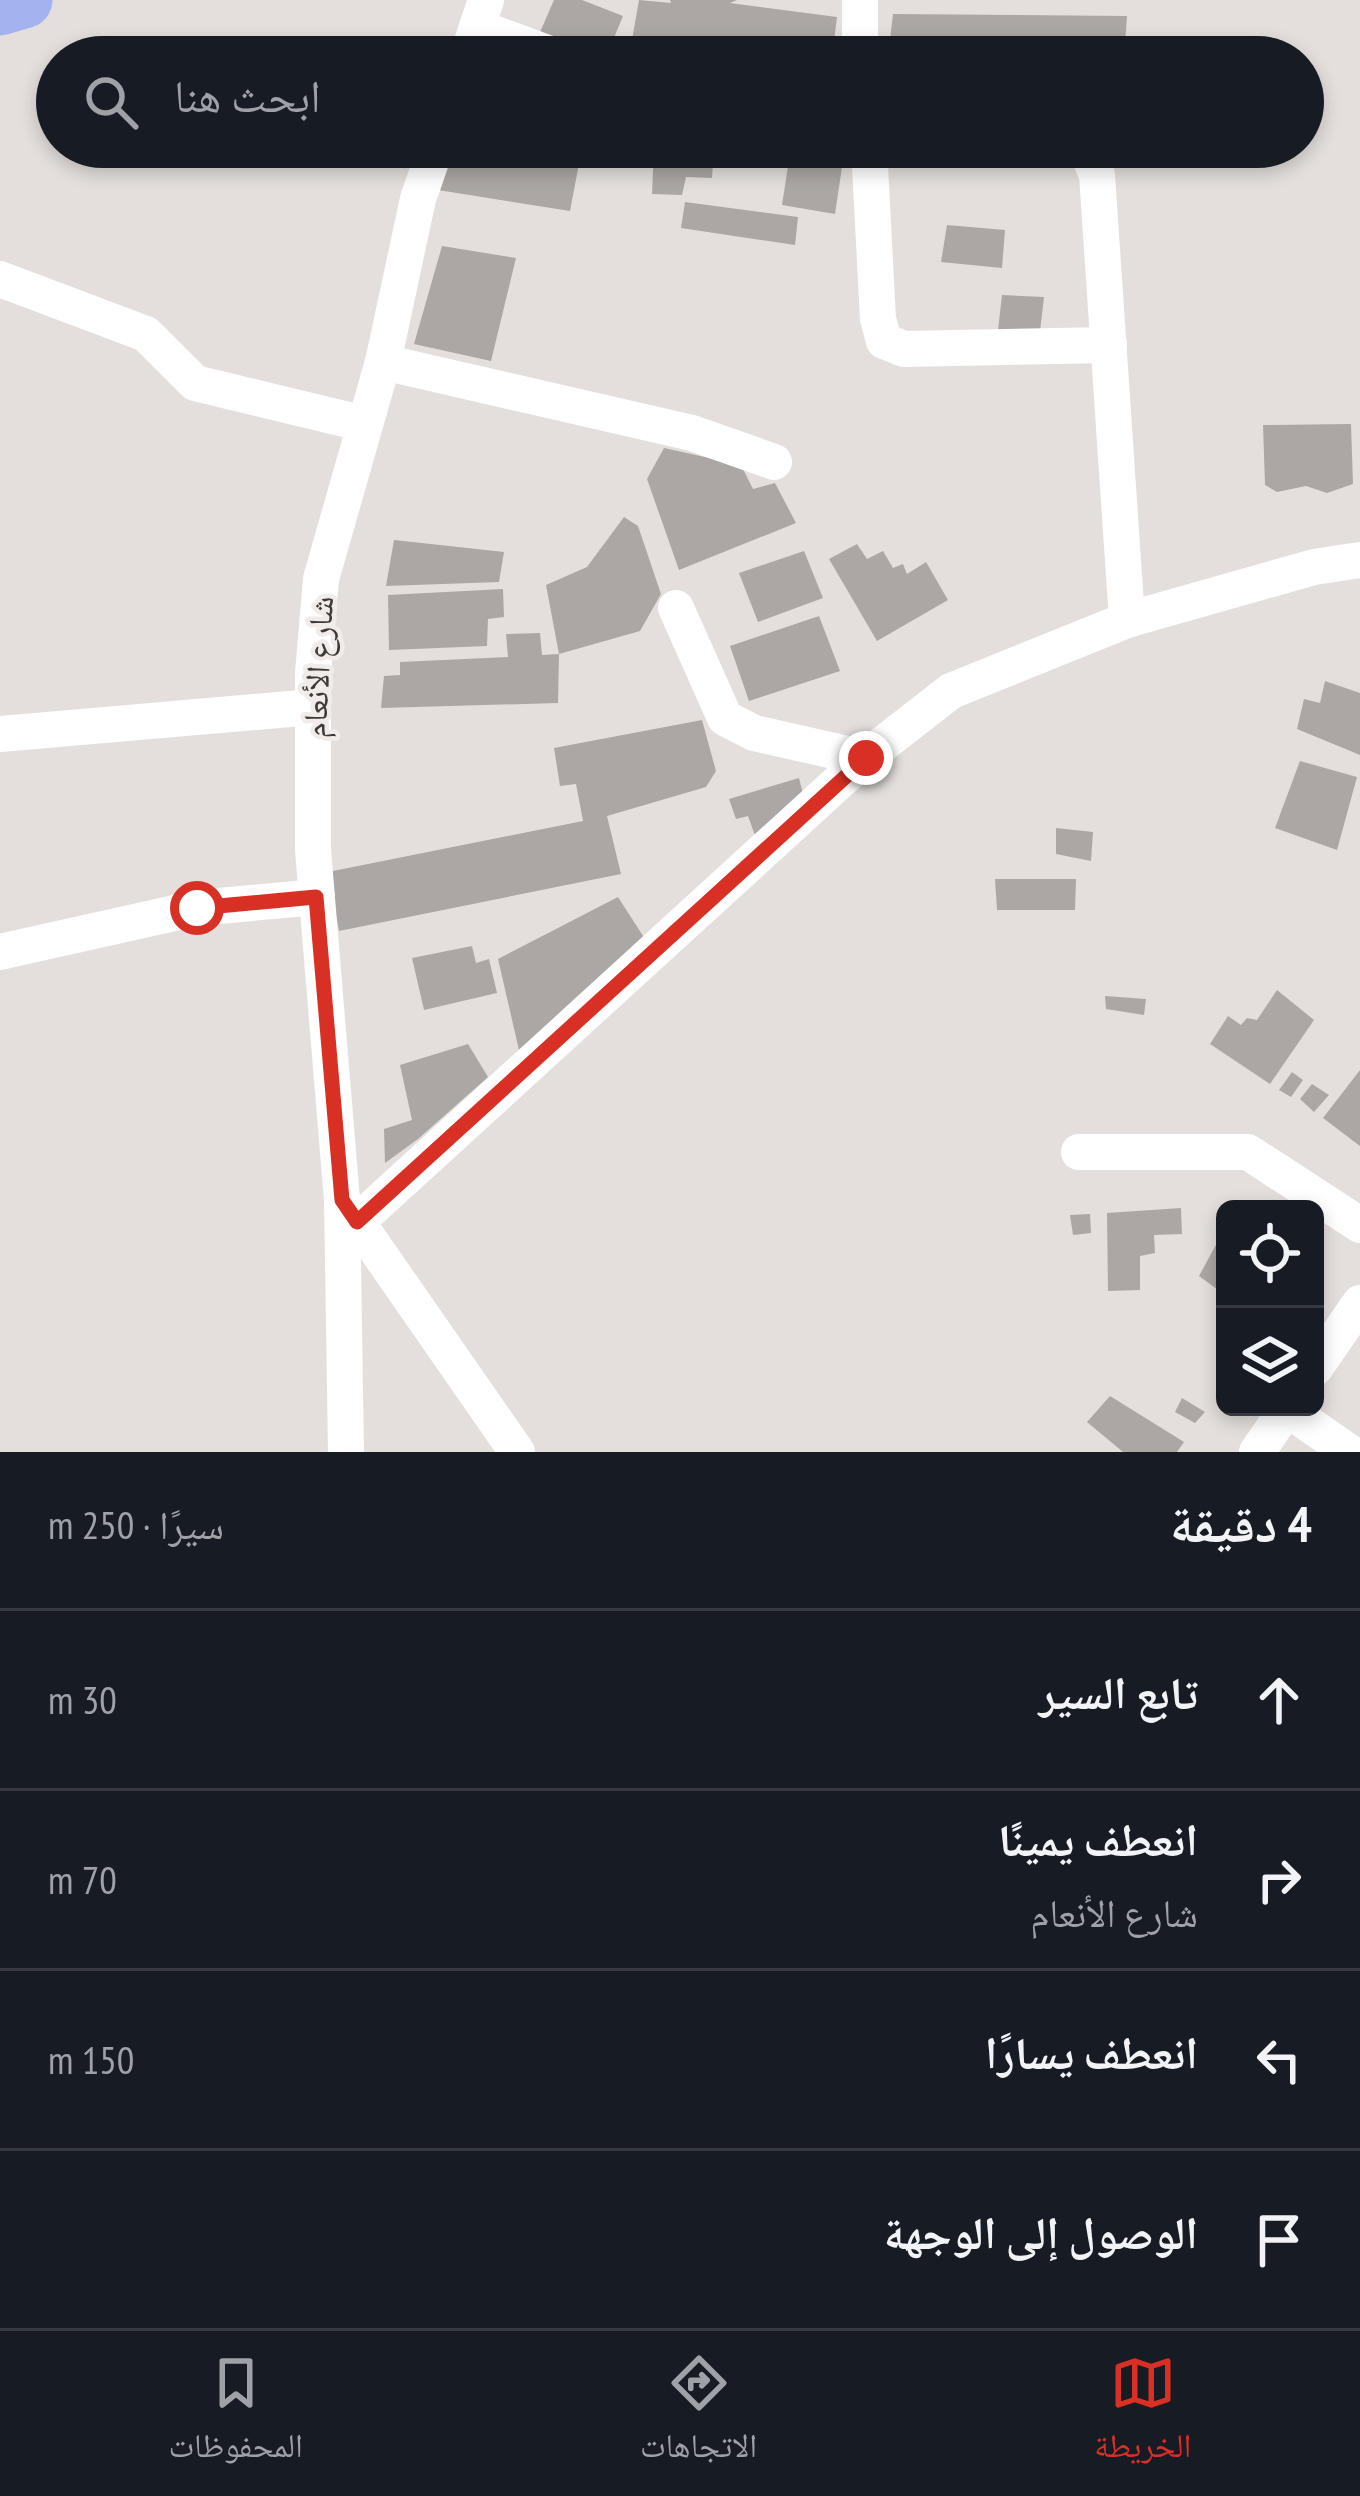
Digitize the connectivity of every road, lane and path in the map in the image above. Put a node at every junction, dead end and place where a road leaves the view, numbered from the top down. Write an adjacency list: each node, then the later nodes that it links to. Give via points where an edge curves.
1 (24, 0): 3 (main road)
2 (860, 0): 4 (street)
3 (0, 8)
4 (860, 36)
5 (429, 168): 10 (street, شارع الأنعام)
6 (870, 168): 9 (street, via 884,340 904,349)
7 (1094, 168): 9 (street)
8 (0, 279): 11 (street, via 146,334 195,383)
9 (1109, 345): 15 (street)
10 (383, 362): 11 (street, شارع الأنعام); 12 (street, via 692,433)
11 (365, 424): 16 (street, شارع الأنعام, via 321,579)
12 (774, 462)
13 (1360, 560): 15 (street)
14 (676, 608): 18 (street, via 724,718 754,733)
15 (1127, 620): 18 (street, via 951,692)
16 (313, 707): 17 (street); 19 (street, شارع الأنعام)
17 (0, 734)
18 (866, 758): 22 (street)
19 (316, 897): 20 (street, via 197,908); 22 (street, شارع الأنعام)
20 (0, 952)
21 (1079, 1153): 23 (street, via 1248,1153)
22 (350, 1211): 28 (street, شارع الأنعام); 29 (street)
23 (1360, 1225)
24 (1360, 1303): 25 (street)
25 (1324, 1355)
26 (1282, 1416): 30 (street)
27 (1298, 1416): 31 (street)
28 (346, 1452)
29 (517, 1452)
30 (1257, 1452)
31 (1349, 1452)

